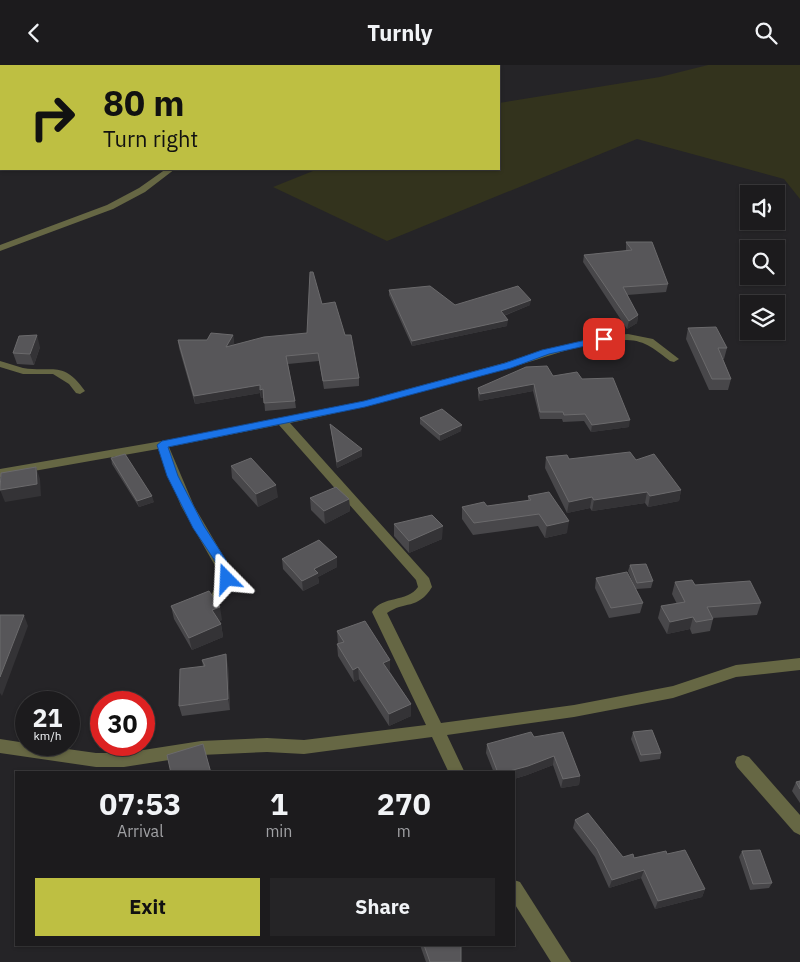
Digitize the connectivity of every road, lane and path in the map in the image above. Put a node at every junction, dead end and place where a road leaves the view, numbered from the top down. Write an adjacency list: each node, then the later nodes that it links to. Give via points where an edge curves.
1 (170, 170): 2 (street, via 110,207)
2 (0, 248)
3 (674, 359): 6 (street, via 648,341 628,337 604,339 546,352 365,404)
4 (0, 364): 5 (street, via 23,371 55,371 73,382)
5 (80, 391)
6 (282, 421): 7 (street); 11 (street, via 422,578 425,587 421,595 408,602 384,607 379,612)
7 (162, 445): 8 (street); 9 (street, via 198,528 224,569 227,579)
8 (0, 473)
9 (217, 597)
10 (800, 663): 11 (street, via 736,671 672,693)
11 (437, 730): 12 (street, via 304,747 201,748 124,760 96,760); 14 (street)
12 (0, 746)
13 (743, 762): 15 (street)
14 (456, 771)
15 (800, 827)
16 (515, 890): 17 (street)
17 (562, 962)

